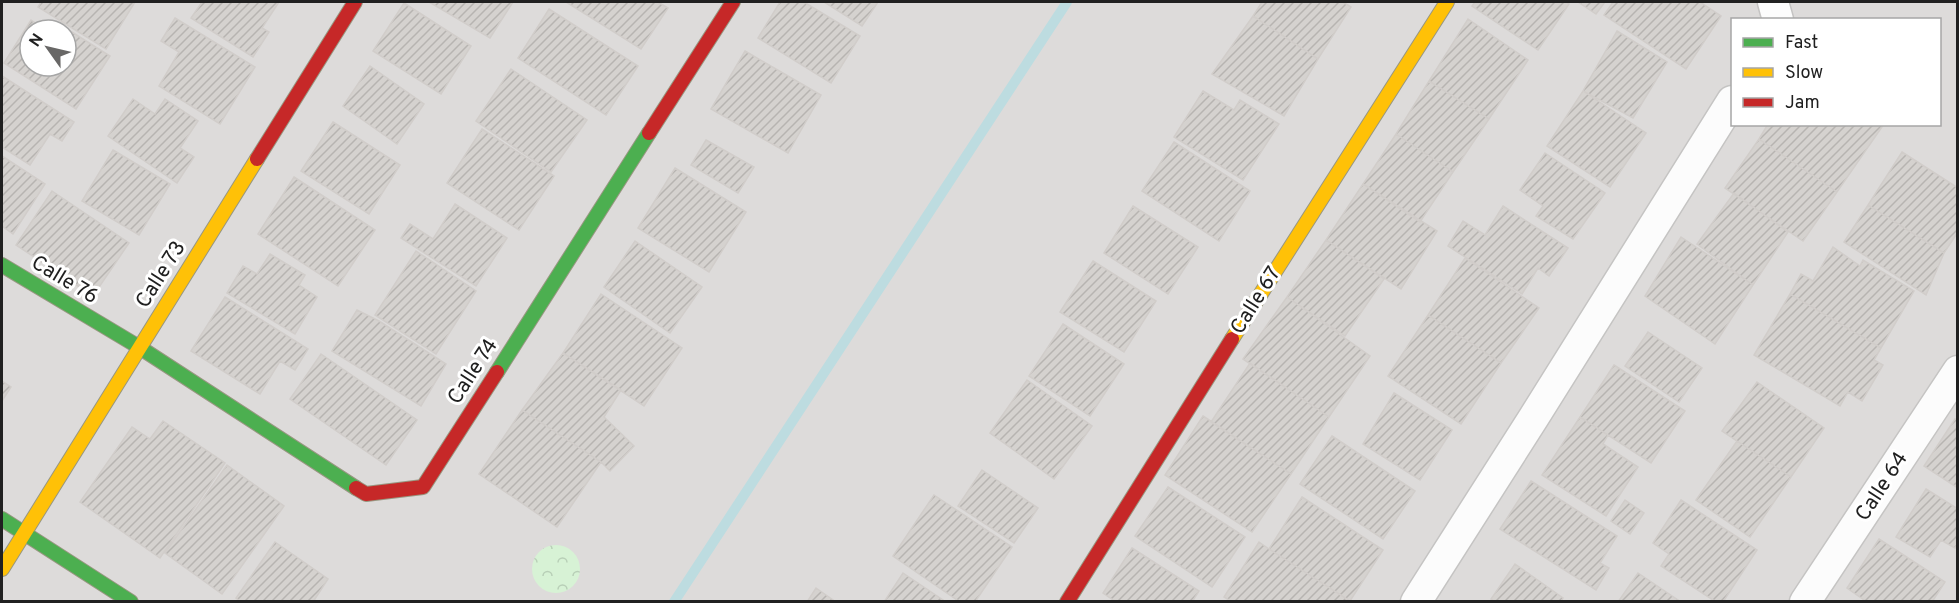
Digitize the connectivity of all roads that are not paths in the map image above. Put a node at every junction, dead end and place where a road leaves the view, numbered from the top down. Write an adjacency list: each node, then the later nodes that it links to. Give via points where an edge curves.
1 (355, 2): 8 (street, Calle 73)
2 (733, 2): 8 (street, Calle 74, via 423,487 366,494)
3 (1447, 2): 14 (street, Calle 67)
4 (1773, 2): 5 (street)
5 (1777, 18)
6 (1731, 103): 15 (street)
7 (2, 265): 8 (street, Calle 76)
8 (139, 347): 11 (street, Calle 73)
9 (1958, 370): 16 (street, Calle 64)
10 (2, 519): 11 (street)
11 (24, 534): 12 (street, Calle 73); 13 (street)
12 (2, 569)
13 (131, 602)
14 (1067, 602)
15 (1416, 602)
16 (1805, 602)

